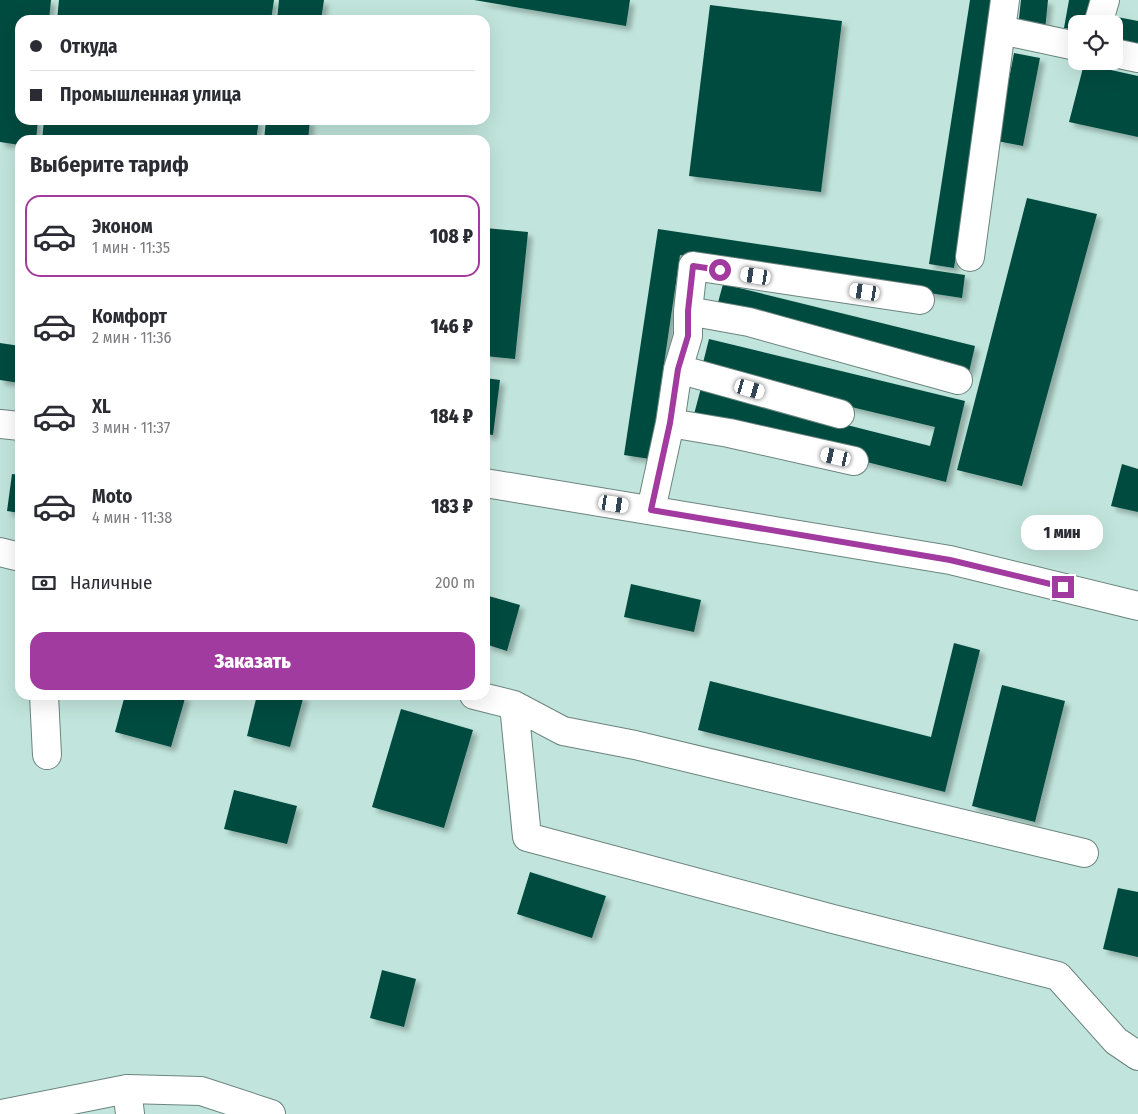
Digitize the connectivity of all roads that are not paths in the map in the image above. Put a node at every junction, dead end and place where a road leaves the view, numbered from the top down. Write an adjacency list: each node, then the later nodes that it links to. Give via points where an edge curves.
1 (1005, 0): 4 (street)
2 (1104, 0): 3 (street)
3 (1100, 15)
4 (1001, 30): 5 (street); 8 (street)
5 (1068, 44)
6 (1123, 55): 7 (street)
7 (1138, 58)
8 (970, 257)
9 (920, 300): 10 (street, via 693,266)
10 (688, 311): 11 (street, via 688,336); 12 (street, via 749,322)
11 (678, 369): 13 (street); 14 (street)
12 (958, 380)
13 (840, 414)
14 (670, 423): 17 (street, via 729,432); 19 (street)
15 (0, 424): 16 (street)
16 (15, 426)
17 (854, 461)
18 (490, 484): 19 (street)
19 (651, 510): 22 (street, via 950,560)
20 (0, 552): 21 (street)
21 (15, 556)
22 (1138, 606)
23 (490, 699): 25 (street)
24 (44, 700): 26 (street)
25 (514, 706): 27 (street, via 563,731 636,745); 28 (street, via 526,837 1058,976 1116,1041)
26 (47, 755)
27 (1084, 853)
28 (1138, 1056)
29 (128, 1101): 30 (street); 31 (street, via 201,1091)
30 (2, 1114)
31 (271, 1114)

